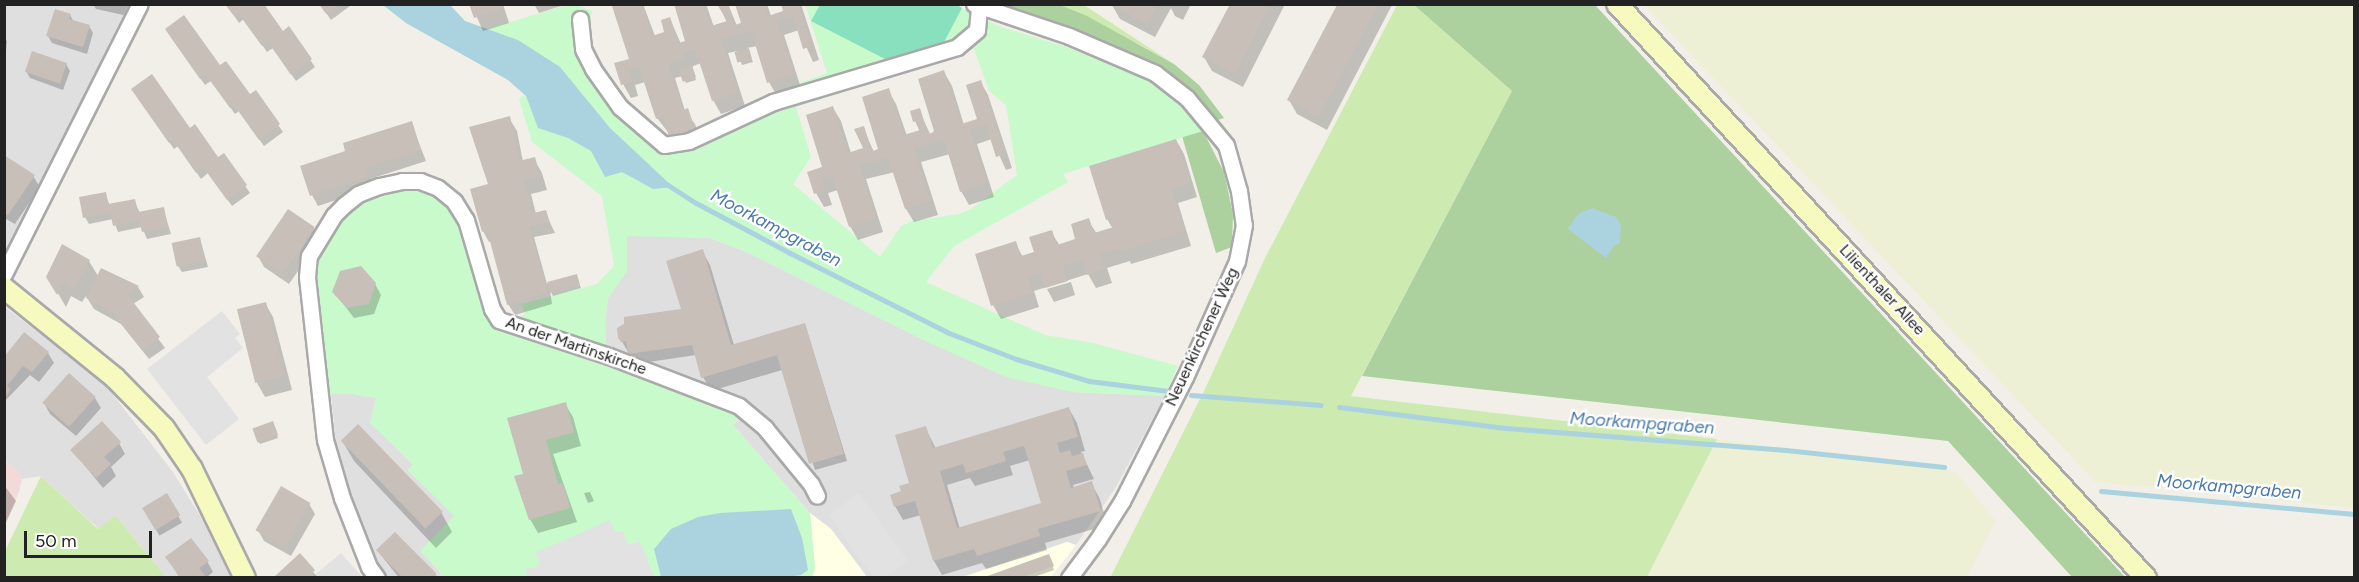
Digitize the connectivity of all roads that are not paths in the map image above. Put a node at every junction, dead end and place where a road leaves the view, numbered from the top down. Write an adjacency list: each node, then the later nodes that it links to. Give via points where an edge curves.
1 (140, 4): 5 (street)
2 (1617, 4): 11 (main road, Lilienthaler Allee)
3 (977, 6): 4 (street, Neuenkirchener Weg, via 977,30 957,47 772,102 688,141 664,145 620,107 593,69 583,49); 10 (street, Neuenkirchener Weg, via 1069,36 1155,73 1187,98 1226,145 1239,191 1244,225 1237,261 1185,377 1122,501)
4 (580, 19)
5 (4, 274)
6 (4, 288): 8 (main road, via 115,378 164,428 197,478)
7 (817, 496): 9 (street, An der Martinskirche, via 765,428 739,406 609,356 499,320 492,309 466,220 454,201 438,188 420,181 390,183 358,194 334,215 309,256 307,277 325,440 342,498)
8 (245, 578)
9 (377, 578)
10 (1069, 578)
11 (2146, 578)

